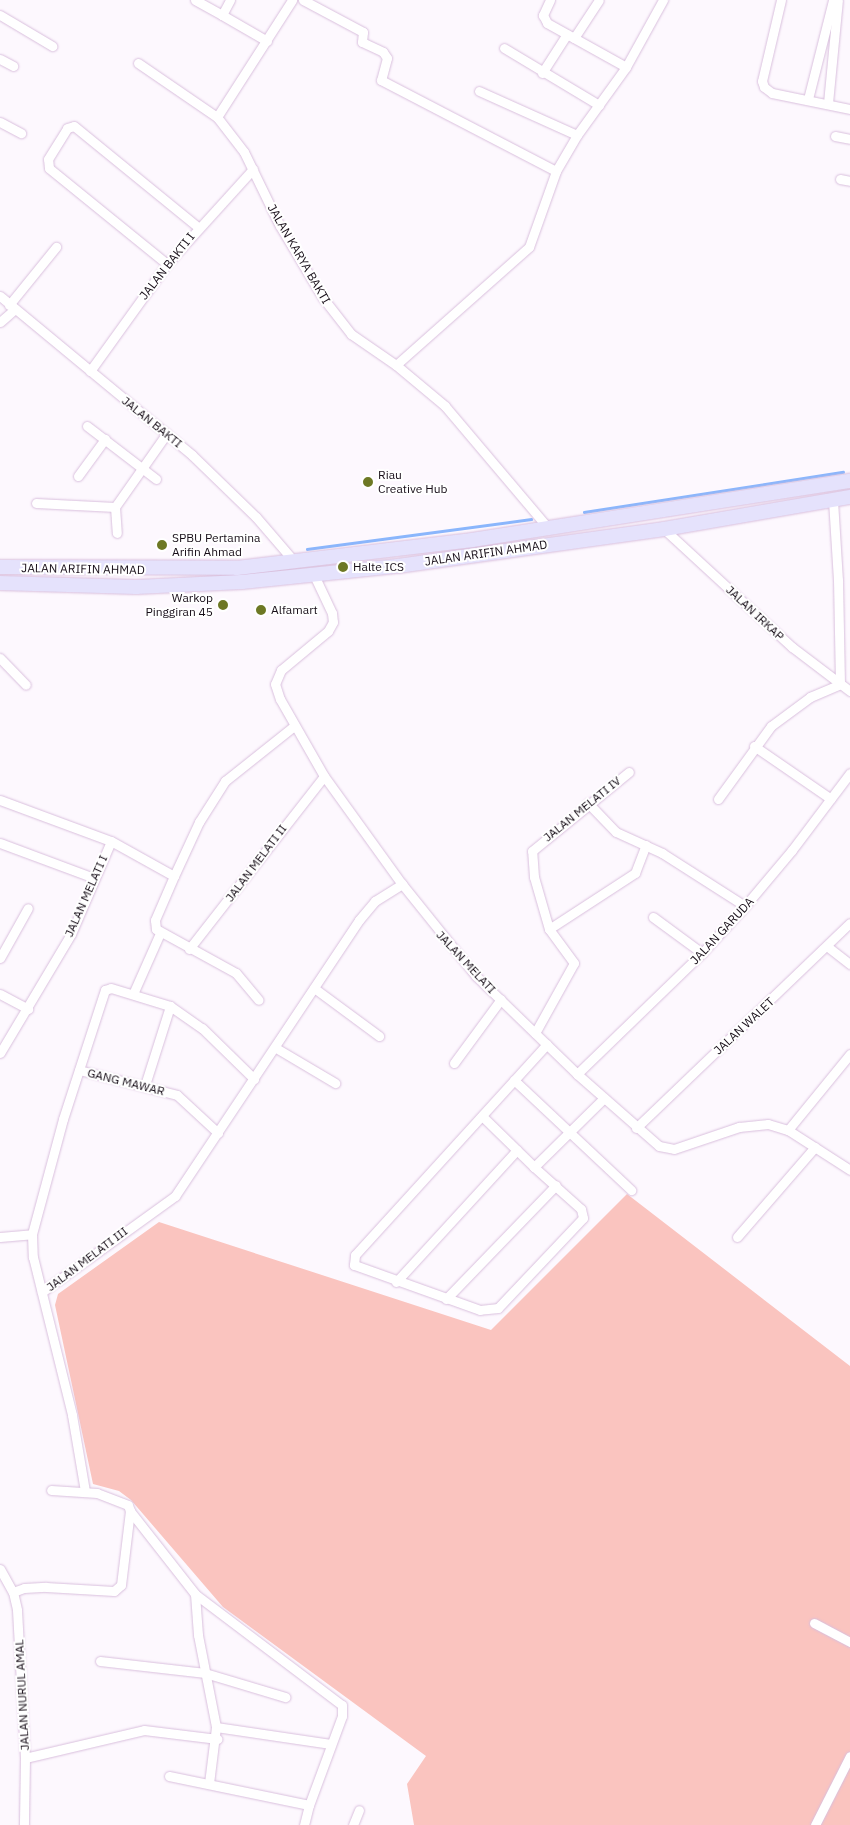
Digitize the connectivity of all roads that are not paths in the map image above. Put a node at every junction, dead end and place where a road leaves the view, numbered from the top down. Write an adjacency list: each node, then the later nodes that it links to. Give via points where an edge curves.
1 (195, 0): 11 (street)
2 (230, 0): 11 (street)
3 (292, 0): 14 (street)
4 (303, 0): 34 (street, via 363,32 362,42 387,58 381,80)
5 (550, 0): 13 (street, via 544,19)
6 (599, 0): 13 (street)
7 (663, 0): 20 (street)
8 (781, 0): 23 (street, via 763,85 772,93)
9 (833, 0): 23 (street)
10 (838, 0): 24 (street)
11 (222, 14): 14 (street)
12 (0, 15): 15 (street)
13 (570, 36): 20 (street); 21 (street)
14 (267, 41): 27 (street)
15 (52, 46)
16 (504, 48): 21 (street)
17 (0, 59): 19 (street)
18 (138, 63): 27 (street, JALAN KARYA BAKTI)
19 (13, 66)
20 (626, 68): 25 (street)
21 (542, 72): 25 (street)
22 (479, 91): 30 (street)
23 (808, 100): 24 (street)
24 (828, 103): 26 (street)
25 (599, 105): 30 (street)
26 (850, 109)
27 (217, 117): 33 (street, JALAN KARYA BAKTI)
28 (0, 122): 29 (street)
29 (21, 133)
30 (577, 135): 34 (street)
31 (836, 136): 32 (street)
32 (850, 139)
33 (253, 169): 37 (street, JALAN BAKTI I); 43 (street, JALAN KARYA BAKTI, via 280,226 323,298 351,334)
34 (556, 171): 43 (street, via 529,247)
35 (840, 179): 36 (street)
36 (850, 181)
37 (198, 226): 39 (street, JALAN BAKTI I); 39 (street, via 74,126 67,128 48,159 49,168)
38 (56, 247): 41 (street)
39 (167, 264): 44 (street, JALAN BAKTI I)
40 (0, 296): 41 (street, JALAN BAKTI)
41 (12, 307): 42 (street); 44 (street, JALAN BAKTI)
42 (0, 322)
43 (396, 365): 57 (street, JALAN KARYA BAKTI, via 445,406)
44 (90, 371): 46 (street, JALAN BAKTI)
45 (87, 426): 47 (street)
46 (167, 434): 48 (street); 61 (street, JALAN BAKTI, via 256,517)
47 (105, 440): 48 (street); 49 (street)
48 (142, 468): 50 (street); 55 (street)
49 (78, 476)
50 (156, 479)
51 (850, 481): 56 (main road, JALAN ARIFIN AHMAD)
52 (850, 498): 53 (main road, JALAN ARIFIN AHMAD)
53 (833, 500): 58 (main road, JALAN ARIFIN AHMAD); 68 (street)
54 (36, 503): 55 (street)
55 (115, 507): 59 (street)
56 (629, 518): 57 (main road, JALAN ARIFIN AHMAD); 60 (main road)
57 (549, 528): 61 (main road, JALAN ARIFIN AHMAD)
58 (664, 529): 60 (main road, JALAN ARIFIN AHMAD); 68 (street, JALAN IRKAP, via 792,647)
59 (118, 532)
60 (632, 532): 64 (main road, JALAN ARIFIN AHMAD)
61 (293, 560): 63 (main road, JALAN ARIFIN AHMAD, via 196,570)
62 (0, 567): 63 (main road, JALAN ARIFIN AHMAD)
63 (20, 568): 66 (main road)
64 (314, 575): 66 (main road, JALAN ARIFIN AHMAD, via 198,586); 71 (street, JALAN MELATI, via 332,613 332,622 278,675 276,690)
65 (0, 583): 66 (main road, JALAN ARIFIN AHMAD)
66 (20, 584)
67 (0, 658): 69 (street)
68 (840, 684): 70 (street, JALAN IRKAP); 72 (street, via 793,708)
69 (26, 685)
70 (850, 691)
71 (293, 727): 75 (street, JALAN MELATI); 83 (street, via 225,780 199,822)
72 (754, 746): 76 (street); 77 (street)
73 (629, 772): 79 (street, JALAN MELATI IV)
74 (850, 773): 77 (street, JALAN GARUDA)
75 (324, 776): 85 (street, JALAN MELATI); 93 (street, JALAN MELATI II)
76 (718, 799)
77 (832, 799): 86 (street, JALAN GARUDA)
78 (0, 800): 80 (street)
79 (588, 803): 82 (street, via 616,832); 90 (street, JALAN MELATI IV, via 532,851 534,877)
80 (111, 841): 83 (street, JALAN MELATI I); 84 (street, JALAN MELATI I)
81 (0, 843): 84 (street)
82 (646, 845): 86 (street); 90 (street, via 635,873)
83 (174, 876): 91 (street, via 154,923)
84 (94, 878): 103 (street, JALAN MELATI I, via 71,934)
85 (402, 884): 97 (street, JALAN MELATI III, via 368,908); 100 (street, JALAN MELATI, via 456,953)
86 (746, 906): 94 (street, JALAN GARUDA)
87 (28, 908): 95 (street)
88 (653, 917): 94 (street)
89 (850, 923): 92 (street, JALAN WALET)
90 (549, 929): 104 (street, JALAN MELATI IV, via 573,958 574,966)
91 (160, 934): 93 (street); 99 (street)
92 (828, 947): 96 (street); 119 (street, JALAN WALET)
93 (189, 949): 101 (street, via 236,973)
94 (702, 953): 112 (street, JALAN GARUDA)
95 (0, 958)
96 (850, 964)
97 (314, 988): 105 (street); 107 (street, JALAN MELATI III)
98 (0, 994): 103 (street)
99 (133, 994): 102 (street); 111 (street, via 111,988 102,994)
100 (501, 999): 104 (street, JALAN MELATI); 110 (street)
101 (260, 1000)
102 (170, 1006): 113 (street, via 202,1028); 116 (street)
103 (28, 1009): 108 (street, JALAN MELATI I)
104 (535, 1033): 106 (street, JALAN MELATI)
105 (379, 1036)
106 (546, 1044): 112 (street, JALAN MELATI); 114 (street)
107 (276, 1048): 113 (street, JALAN MELATI III); 115 (street)
108 (0, 1053)
109 (850, 1054): 120 (street)
110 (454, 1063)
111 (79, 1070): 116 (street, GANG MAWAR); 129 (street)
112 (577, 1074): 117 (street, JALAN MELATI)
113 (254, 1079): 122 (street, JALAN MELATI III)
114 (514, 1080): 118 (street); 121 (street)
115 (335, 1083)
116 (145, 1085): 122 (street, GANG MAWAR, via 183,1099)
117 (604, 1098): 119 (street, JALAN MELATI); 121 (street)
118 (482, 1116): 124 (street); 132 (street, via 355,1255 355,1267)
119 (636, 1128): 120 (street, JALAN MELATI, via 659,1146 674,1149 750,1125 768,1124)
120 (788, 1130): 123 (street, JALAN MELATI)
121 (571, 1131): 125 (street); 128 (street)
122 (218, 1133): 133 (street, JALAN MELATI III, via 175,1196 164,1206 124,1230)
123 (815, 1147): 126 (street, JALAN MELATI); 131 (street)
124 (517, 1150): 125 (street); 132 (street)
125 (534, 1167): 127 (street)
126 (850, 1170)
127 (556, 1184): 134 (street); 134 (street, via 581,1209 583,1218 508,1301 485,1311)
128 (631, 1190)
129 (32, 1234): 130 (street); 133 (street, via 33,1257)
130 (0, 1237)
131 (737, 1237)
132 (396, 1282): 134 (street)
133 (42, 1292): 136 (street, JALAN MELATI III, via 72,1415)
134 (446, 1299)
135 (51, 1490): 136 (street)
136 (85, 1490): 137 (street, via 119,1499)
137 (130, 1511): 139 (street, via 118,1589 31,1588); 140 (street)
138 (0, 1569): 139 (street, JALAN NURUL AMAL)
139 (13, 1592): 150 (street, JALAN NURUL AMAL, via 17,1610)
140 (195, 1594): 144 (street); 148 (street, via 340,1703 342,1716)
141 (814, 1623): 142 (street)
142 (850, 1642)
143 (100, 1661): 144 (street)
144 (205, 1673): 145 (street); 146 (street)
145 (285, 1697)
146 (216, 1727): 147 (street); 148 (street)
147 (217, 1738): 150 (street, via 144,1730); 152 (street)
148 (331, 1744): 153 (street)
149 (850, 1756): 158 (street)
150 (25, 1758): 155 (street, JALAN NURUL AMAL)
151 (169, 1776): 152 (street)
152 (209, 1783): 153 (street)
153 (309, 1806): 156 (street)
154 (359, 1810): 157 (street)
155 (24, 1825)
156 (304, 1825)
157 (354, 1825)
158 (814, 1825)

